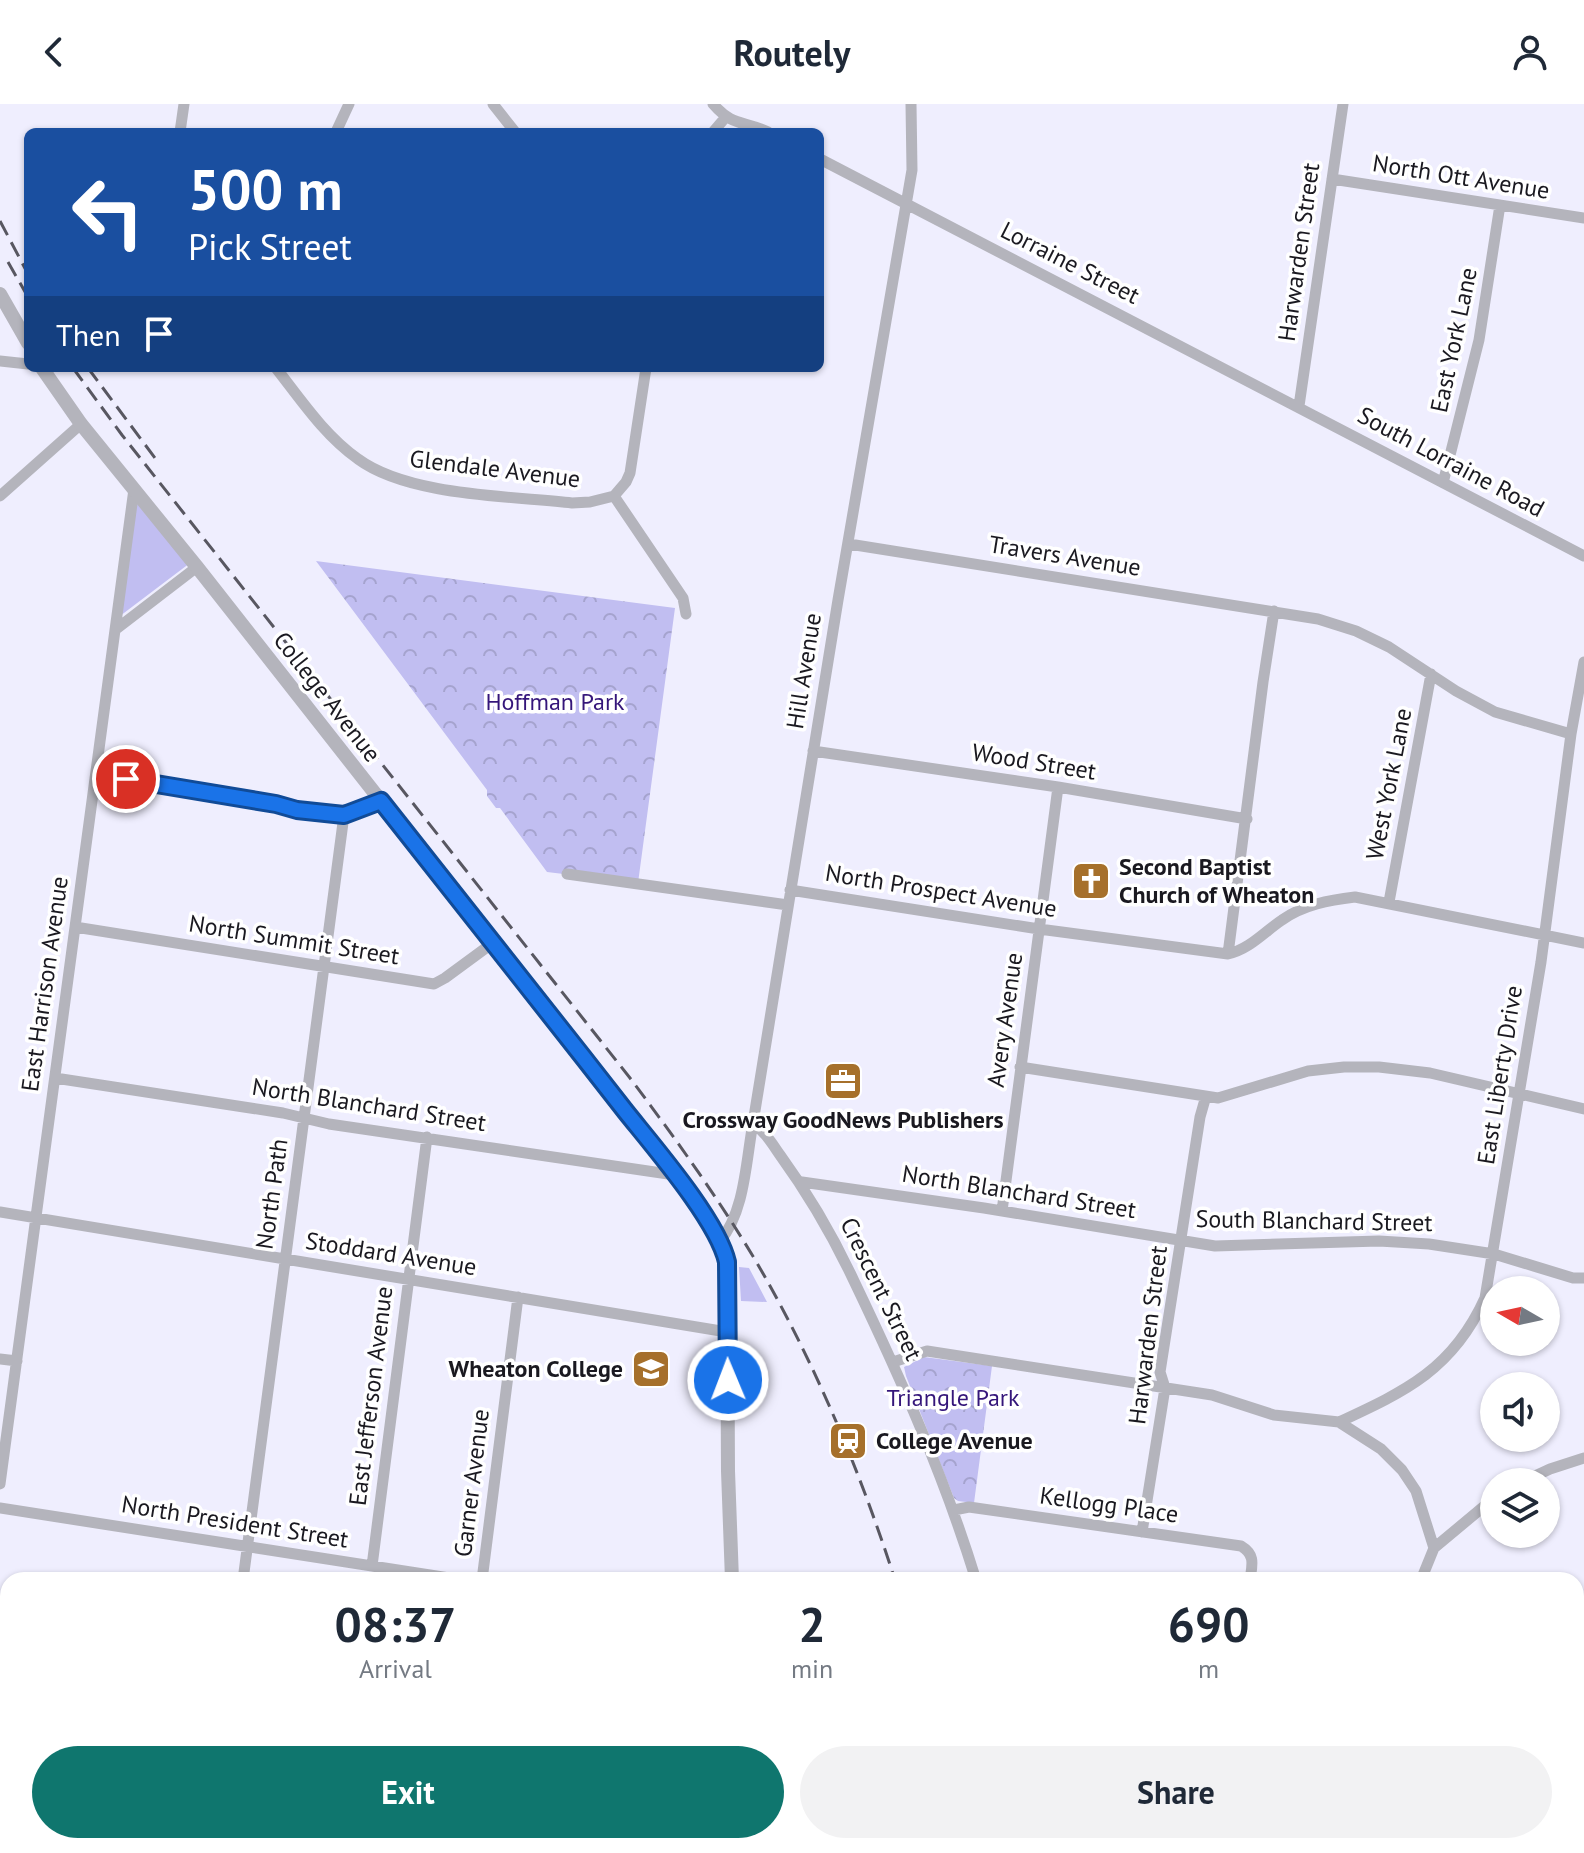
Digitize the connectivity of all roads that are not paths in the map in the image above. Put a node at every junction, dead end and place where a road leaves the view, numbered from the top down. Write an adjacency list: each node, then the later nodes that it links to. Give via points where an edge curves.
1 (184, 104): 8 (street)
2 (349, 104): 9 (street)
3 (493, 104): 10 (street)
4 (713, 104): 7 (street)
5 (911, 104): 15 (street, Hill Avenue, via 912,170)
6 (1343, 104): 14 (street, Harwarden Street)
7 (725, 118): 11 (street); 12 (street)
8 (181, 128)
9 (338, 128)
10 (512, 128)
11 (716, 128)
12 (760, 128)
13 (824, 161): 15 (street, Lorraine Street)
14 (1332, 179): 16 (street, North Ott Avenue); 25 (street, Harwarden Street)
15 (906, 203): 25 (street, Lorraine Street); 31 (street, Hill Avenue)
16 (1500, 205): 17 (street, North Ott Avenue); 27 (street, East York Lane, via 1479,340)
17 (1584, 218)
18 (0, 294): 19 (street)
19 (24, 336)
20 (0, 361): 21 (street)
21 (24, 364)
22 (45, 372): 26 (street, College Avenue)
23 (279, 372): 30 (street, Glendale Avenue, via 346,451 400,481 572,503)
24 (645, 372): 30 (street, via 630,473)
25 (1299, 406): 27 (street, South Lorraine Road)
26 (81, 424): 28 (street, College Avenue); 29 (street)
27 (1443, 483): 32 (street, South Lorraine Road)
28 (134, 489): 33 (street, College Avenue); 36 (street, East Harrison Avenue)
29 (0, 496)
30 (614, 496): 35 (street, Glendale Avenue, via 683,598)
31 (849, 544): 34 (street, Travers Avenue); 40 (street, Hill Avenue)
32 (1584, 556)
33 (197, 567): 36 (street); 43 (street, College Avenue)
34 (1274, 611): 38 (street, Travers Avenue, via 1356,631); 45 (street)
35 (686, 614)
36 (115, 630): 41 (street, East Harrison Avenue)
37 (1584, 662): 39 (street, East Liberty Drive)
38 (1431, 674): 39 (street, Travers Avenue, via 1495,712); 48 (street, West York Lane)
39 (1571, 734): 52 (street, East Liberty Drive)
40 (813, 751): 42 (street, Wood Street); 47 (street, Hill Avenue)
41 (96, 774): 44 (street); 50 (street, East Harrison Avenue)
42 (1058, 787): 45 (street, Wood Street); 51 (street, Avery Avenue)
43 (381, 801): 44 (street); 53 (street, College Avenue)
44 (344, 815): 56 (street, North Path)
45 (1247, 819): 55 (street)
46 (567, 874): 49 (street)
47 (790, 890): 49 (street, Hill Avenue); 51 (street, North Prospect Avenue)
48 (1389, 902): 52 (street); 55 (street, via 1355,897 1316,904)
49 (788, 905): 63 (street, Hill Avenue)
50 (75, 927): 56 (street, North Summit Street); 58 (street, East Harrison Avenue)
51 (1039, 929): 55 (street, North Prospect Avenue); 57 (street, Avery Avenue)
52 (1544, 935): 54 (street); 59 (street, East Liberty Drive)
53 (494, 942): 56 (street, North Summit Street, via 434,984); 65 (street, College Avenue)
54 (1584, 943)
55 (1228, 954)
56 (325, 967): 62 (street, North Path)
57 (1020, 1067): 60 (street); 67 (street, Avery Avenue)
58 (55, 1078): 62 (street, North Blanchard Street); 69 (street, East Harrison Avenue)
59 (1519, 1094): 60 (street, via 1417,1071 1344,1067 1290,1075 1218,1098); 61 (street); 72 (street, East Liberty Drive)
60 (1206, 1096): 70 (street, Harwarden Street)
61 (1584, 1109)
62 (305, 1118): 64 (street, North Blanchard Street); 73 (street, North Path)
63 (753, 1123): 66 (street, Crescent Street); 71 (street, Hill Avenue, via 736,1208)
64 (427, 1137): 65 (street, North Blanchard Street); 75 (street, East Jefferson Avenue)
65 (675, 1175): 71 (street, College Avenue)
66 (802, 1182): 67 (street, North Blanchard Street); 81 (street, Crescent Street)
67 (1002, 1211): 70 (street, North Blanchard Street)
68 (0, 1212): 69 (street, Stoddard Avenue)
69 (36, 1218): 73 (street, Stoddard Avenue); 80 (street, East Harrison Avenue)
70 (1182, 1240): 72 (street, South Blanchard Street, via 1215,1246 1402,1242); 82 (street, Harwarden Street, via 1160,1372)
71 (720, 1241): 78 (street, College Avenue, via 727,1262)
72 (1494, 1254): 74 (street, South Blanchard Street); 83 (street, East Liberty Drive, via 1478,1315 1453,1352 1392,1397)
73 (285, 1259): 75 (street, Stoddard Avenue); 91 (street, North Path)
74 (1579, 1278): 76 (street)
75 (408, 1279): 77 (street, Stoddard Avenue); 93 (street, East Jefferson Avenue)
76 (1584, 1287)
77 (518, 1297): 78 (street, Stoddard Avenue); 96 (street, Garner Avenue)
78 (727, 1332): 97 (street, College Avenue)
79 (0, 1359): 80 (street)
80 (17, 1361): 86 (street, East Harrison Avenue)
81 (893, 1362): 82 (street, via 927,1351); 88 (street, Crescent Street)
82 (1165, 1388): 83 (street, via 1212,1395 1274,1415); 90 (street, Harwarden Street)
83 (1339, 1422): 92 (street, via 1402,1470 1416,1491)
84 (1584, 1458): 85 (street)
85 (1553, 1468)
86 (0, 1484)
87 (0, 1508): 91 (street, North President Street)
88 (954, 1510): 90 (street, Kellogg Place, via 969,1507); 98 (street, Crescent Street)
89 (1480, 1510): 92 (street)
90 (1142, 1532): 99 (street, Kellogg Place, via 1241,1546 1253,1558)
91 (248, 1546): 93 (street, North President Street); 94 (street, North Path)
92 (1434, 1548): 100 (street)
93 (372, 1566): 95 (street, North President Street)
94 (244, 1572)
95 (411, 1572)
96 (483, 1572)
97 (732, 1572)
98 (973, 1572)
99 (1251, 1572)
100 (1424, 1572)

